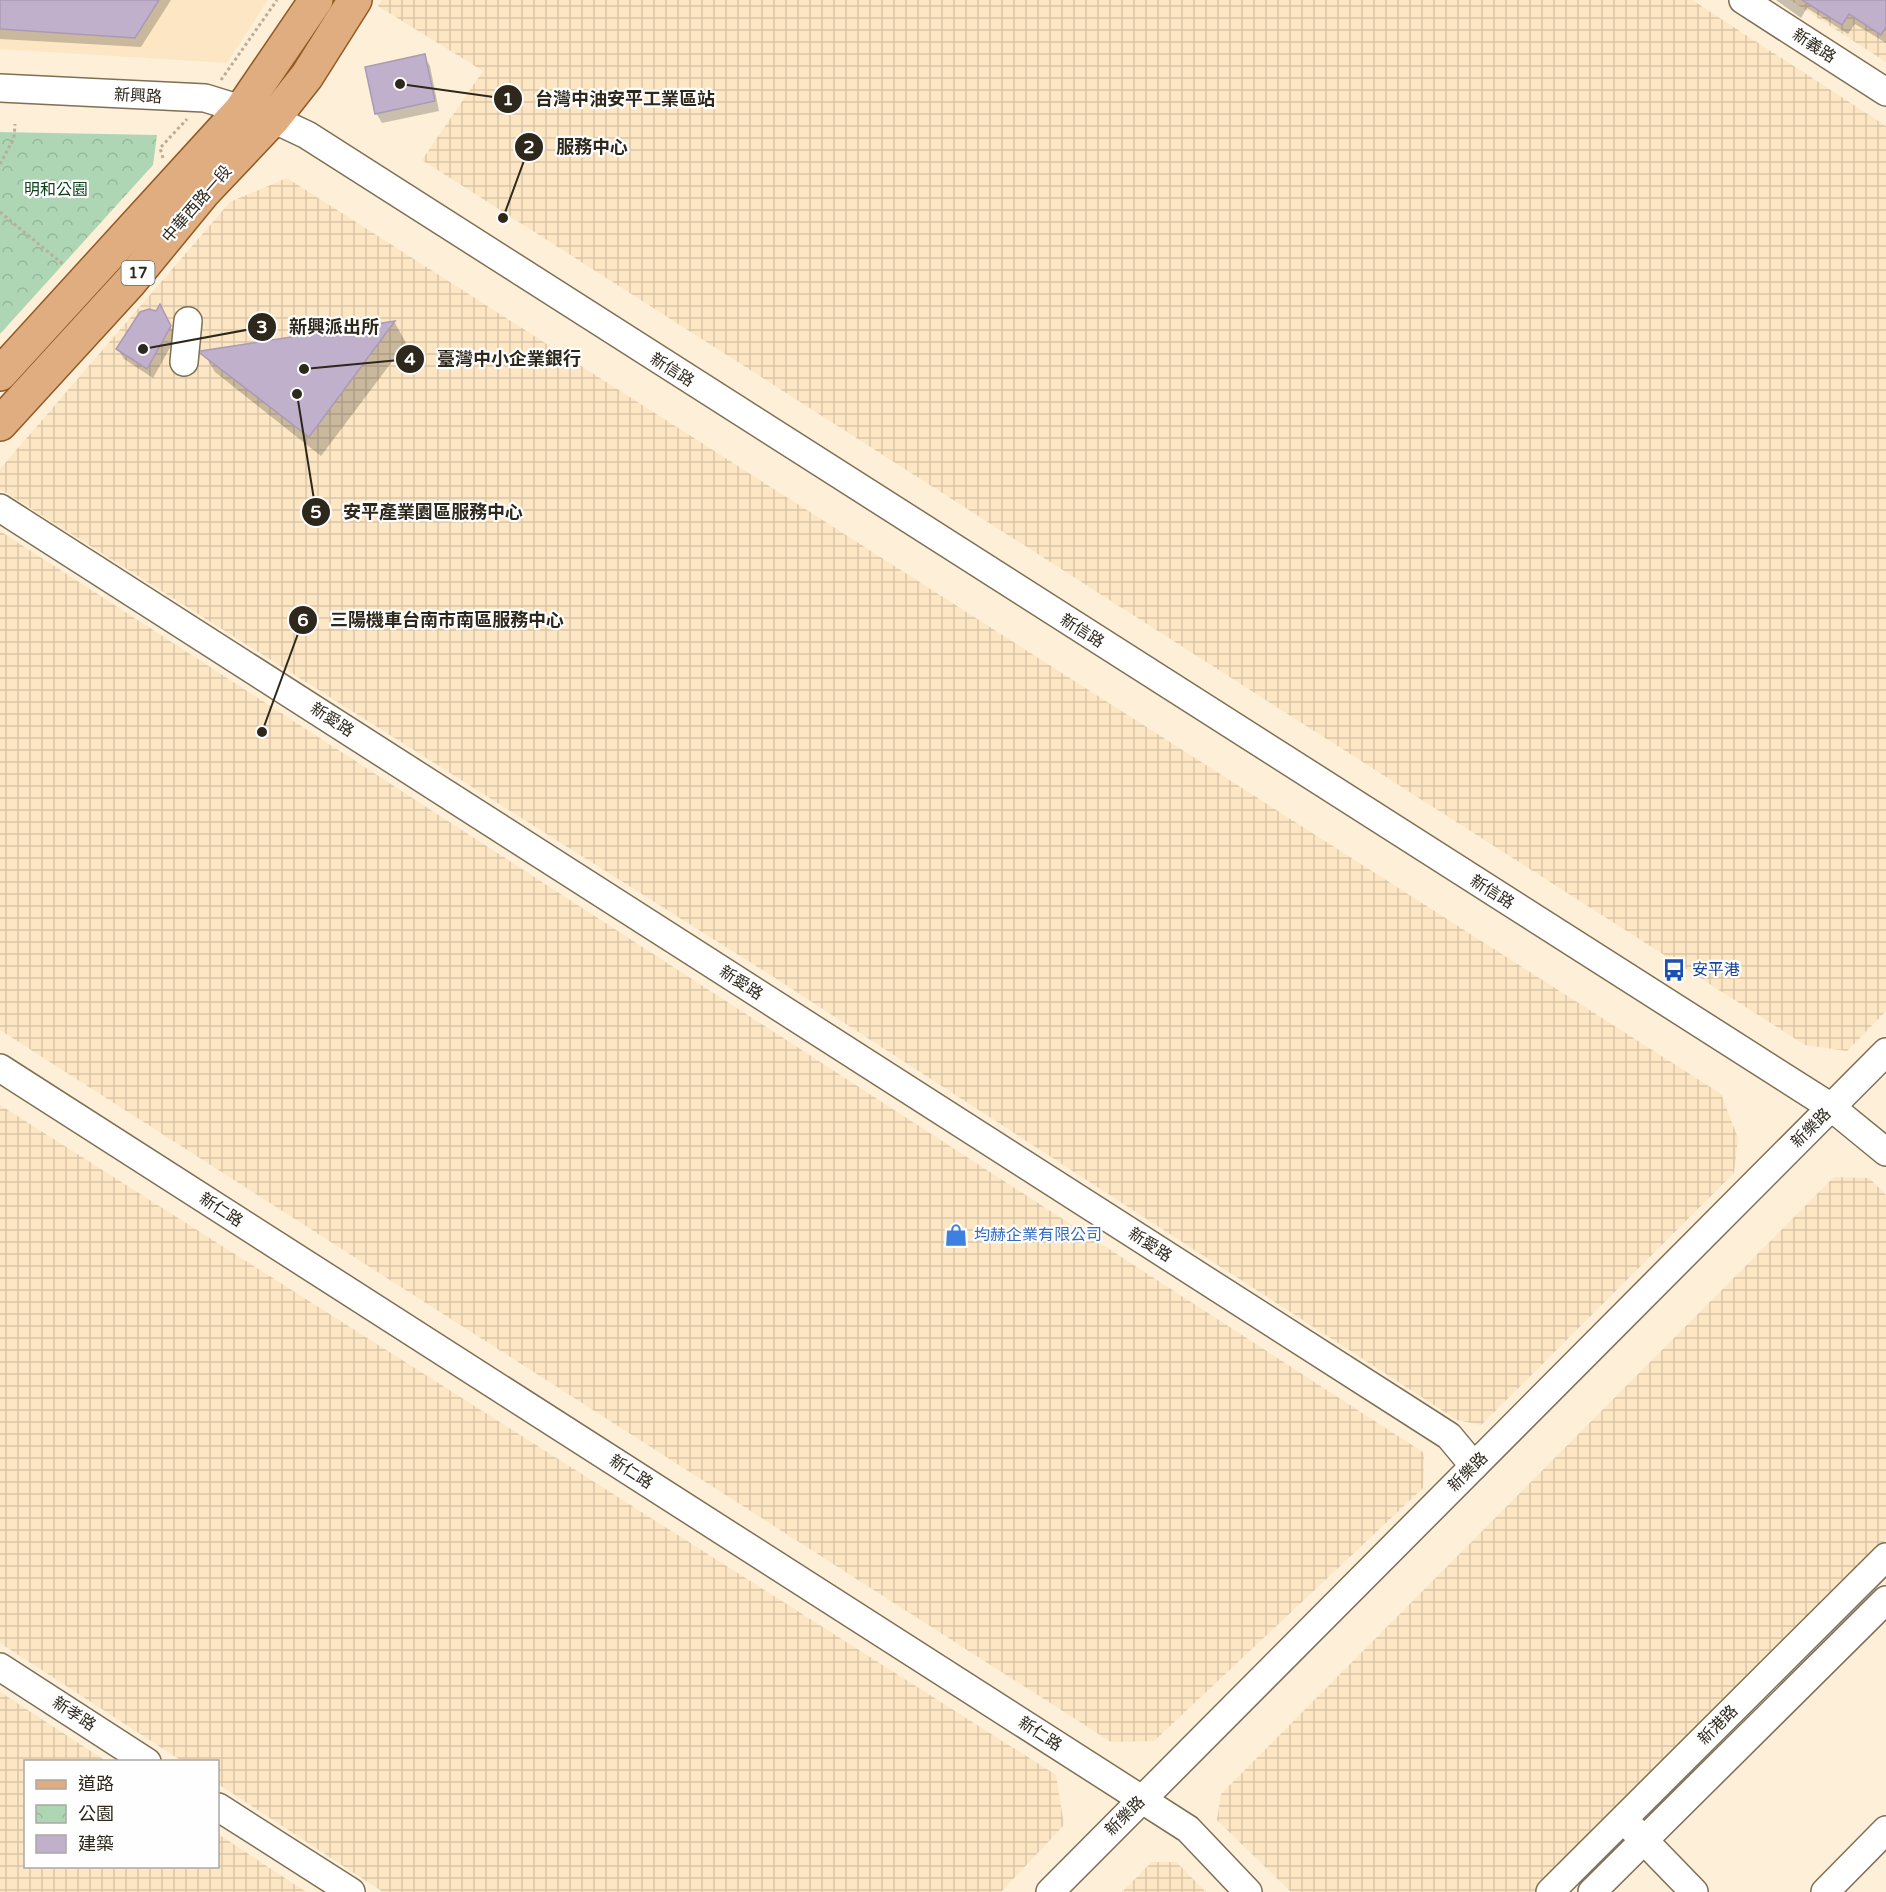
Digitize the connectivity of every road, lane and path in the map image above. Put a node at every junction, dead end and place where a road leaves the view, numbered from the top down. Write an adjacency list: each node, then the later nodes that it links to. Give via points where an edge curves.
1 (278, 0): 5 (path)
2 (316, 0): 8 (main road, 中華西路一段 / 17)
3 (355, 0): 9 (main road, 中華西路一段 / 17, via 307,76)
4 (1743, 0): 7 (street, 新義路)
5 (229, 71)
6 (0, 88): 8 (street, 新興路, via 205,98)
7 (1886, 92)
8 (241, 110): 9 (street, 新興路); 16 (main road, 中華西路一段 / 17)
9 (273, 119): 17 (main road, 中華西路一段 / 17); 21 (street, 新信路, via 307,135)
10 (15, 124): 11 (path, via 14,138)
11 (0, 164)
12 (0, 212): 13 (path)
13 (70, 270)
14 (188, 321): 15 (street)
15 (184, 362)
16 (0, 374)
17 (0, 424)
18 (0, 508): 23 (street, 新愛路, via 1449,1436)
19 (1886, 1052): 21 (street, 新樂路)
20 (0, 1068): 28 (street, 新仁路)
21 (1831, 1107): 22 (street, 新信路); 23 (street, 新樂路)
22 (1886, 1152)
23 (1474, 1466): 28 (street, 新樂路)
24 (1886, 1557): 30 (street, 新港路)
25 (1886, 1600): 32 (street, 新港路)
26 (0, 1667): 27 (street, 新孝路)
27 (145, 1760)
28 (1141, 1799): 34 (street, 新樂路); 35 (street, 新仁路, via 1188,1829)
29 (219, 1807): 33 (street)
30 (1623, 1819): 32 (street); 36 (street, 新港路)
31 (1886, 1830): 39 (street)
32 (1644, 1840): 37 (street, 新港路); 38 (street)
33 (351, 1892)
34 (1050, 1892)
35 (1248, 1892)
36 (1550, 1892)
37 (1593, 1892)
38 (1694, 1892)
39 (1825, 1892)

